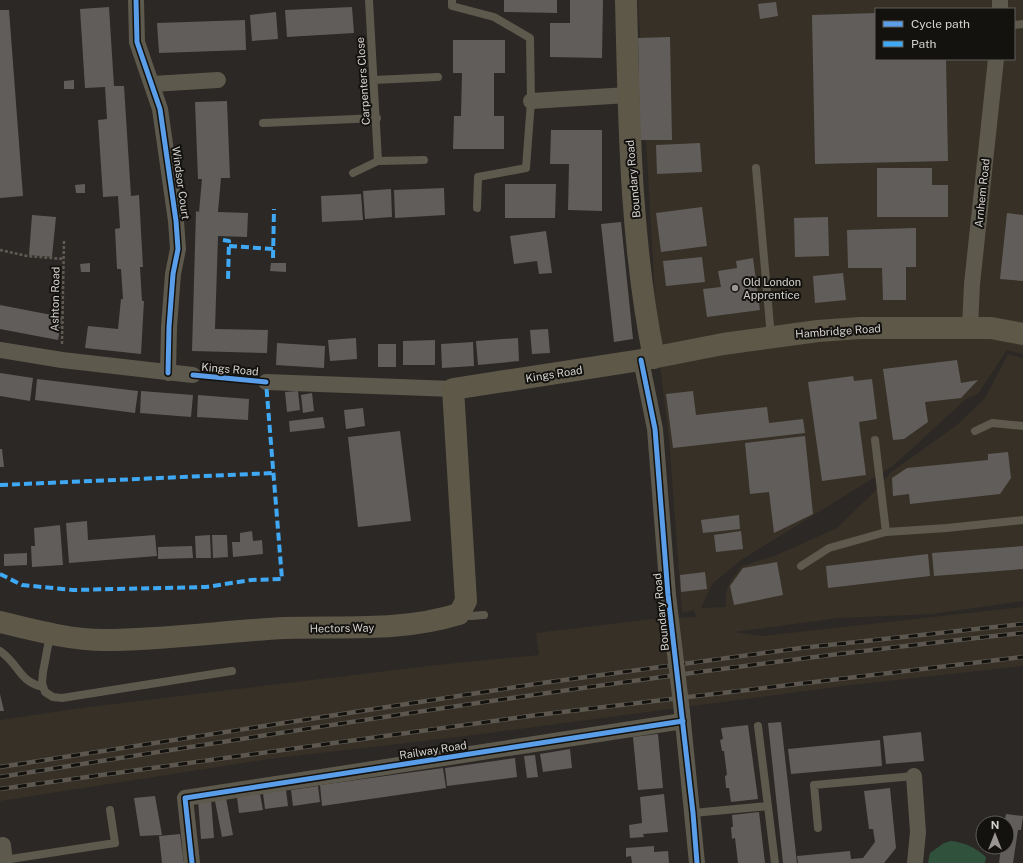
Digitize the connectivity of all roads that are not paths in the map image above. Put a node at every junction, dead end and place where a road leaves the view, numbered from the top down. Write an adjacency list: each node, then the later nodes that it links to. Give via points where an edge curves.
1 (136, 0): 9 (street, Windsor Court, via 137,42)
2 (369, 0): 8 (lane, Carpenters Close)
3 (452, 0): 11 (lane, via 452,6 494,17 530,38)
4 (626, 0): 10 (main road, Boundary Road)
5 (996, 60): 19 (street, Arnhem Road, via 972,284)
6 (438, 77): 8 (lane)
7 (218, 80): 9 (street)
8 (374, 80): 12 (lane, Carpenters Close)
9 (152, 84): 24 (street, Windsor Court, via 160,108 178,249 172,291)
10 (628, 95): 11 (street); 23 (main road, Boundary Road)
11 (531, 101): 18 (lane, via 526,168 478,177)
12 (377, 118): 13 (lane); 15 (lane, Carpenters Close)
13 (263, 122)
14 (424, 160): 15 (lane)
15 (378, 161): 17 (lane)
16 (756, 168): 21 (lane)
17 (353, 173)
18 (477, 208)
19 (970, 328): 20 (main road, Hambridge Road, via 990,328); 21 (main road, Hambridge Road, via 860,328)
20 (1023, 334)
21 (771, 337): 23 (main road, Hambridge Road)
22 (0, 350): 24 (street, Kings Road)
23 (648, 359): 27 (main road, Kings Road); 41 (street, Boundary Road, bridge, via 668,595)
24 (168, 373): 25 (street, Kings Road)
25 (193, 375)
26 (266, 382): 27 (street, Kings Road)
27 (453, 389): 34 (main road, via 466,601)
28 (1023, 426): 29 (lane, via 992,423)
29 (975, 431)
30 (875, 440): 32 (lane)
31 (1023, 520): 32 (lane)
32 (886, 532): 33 (lane, via 829,548)
33 (800, 566)
34 (459, 614): 35 (lane); 37 (main road, Hectors Way, via 393,627 249,630 103,640)
35 (484, 615)
36 (0, 622): 37 (main road, Hectors Way)
37 (50, 634): 40 (lane, via 43,672)
38 (0, 651): 40 (lane, via 10,657 26,681)
39 (232, 672): 40 (lane, via 62,698 53,697 45,692)
40 (44, 687)
41 (683, 717): 46 (street, Boundary Road); 49 (street, Railway Road, via 185,798)
42 (758, 726): 44 (lane)
43 (914, 776): 47 (lane, via 814,785); 52 (street, via 918,832)
44 (768, 806): 46 (lane); 51 (lane)
45 (110, 810): 48 (lane, via 115,843)
46 (693, 813): 50 (street, Boundary Road)
47 (818, 828)
48 (4, 856)
49 (192, 863)
50 (696, 863)
51 (775, 863)
52 (915, 863)

